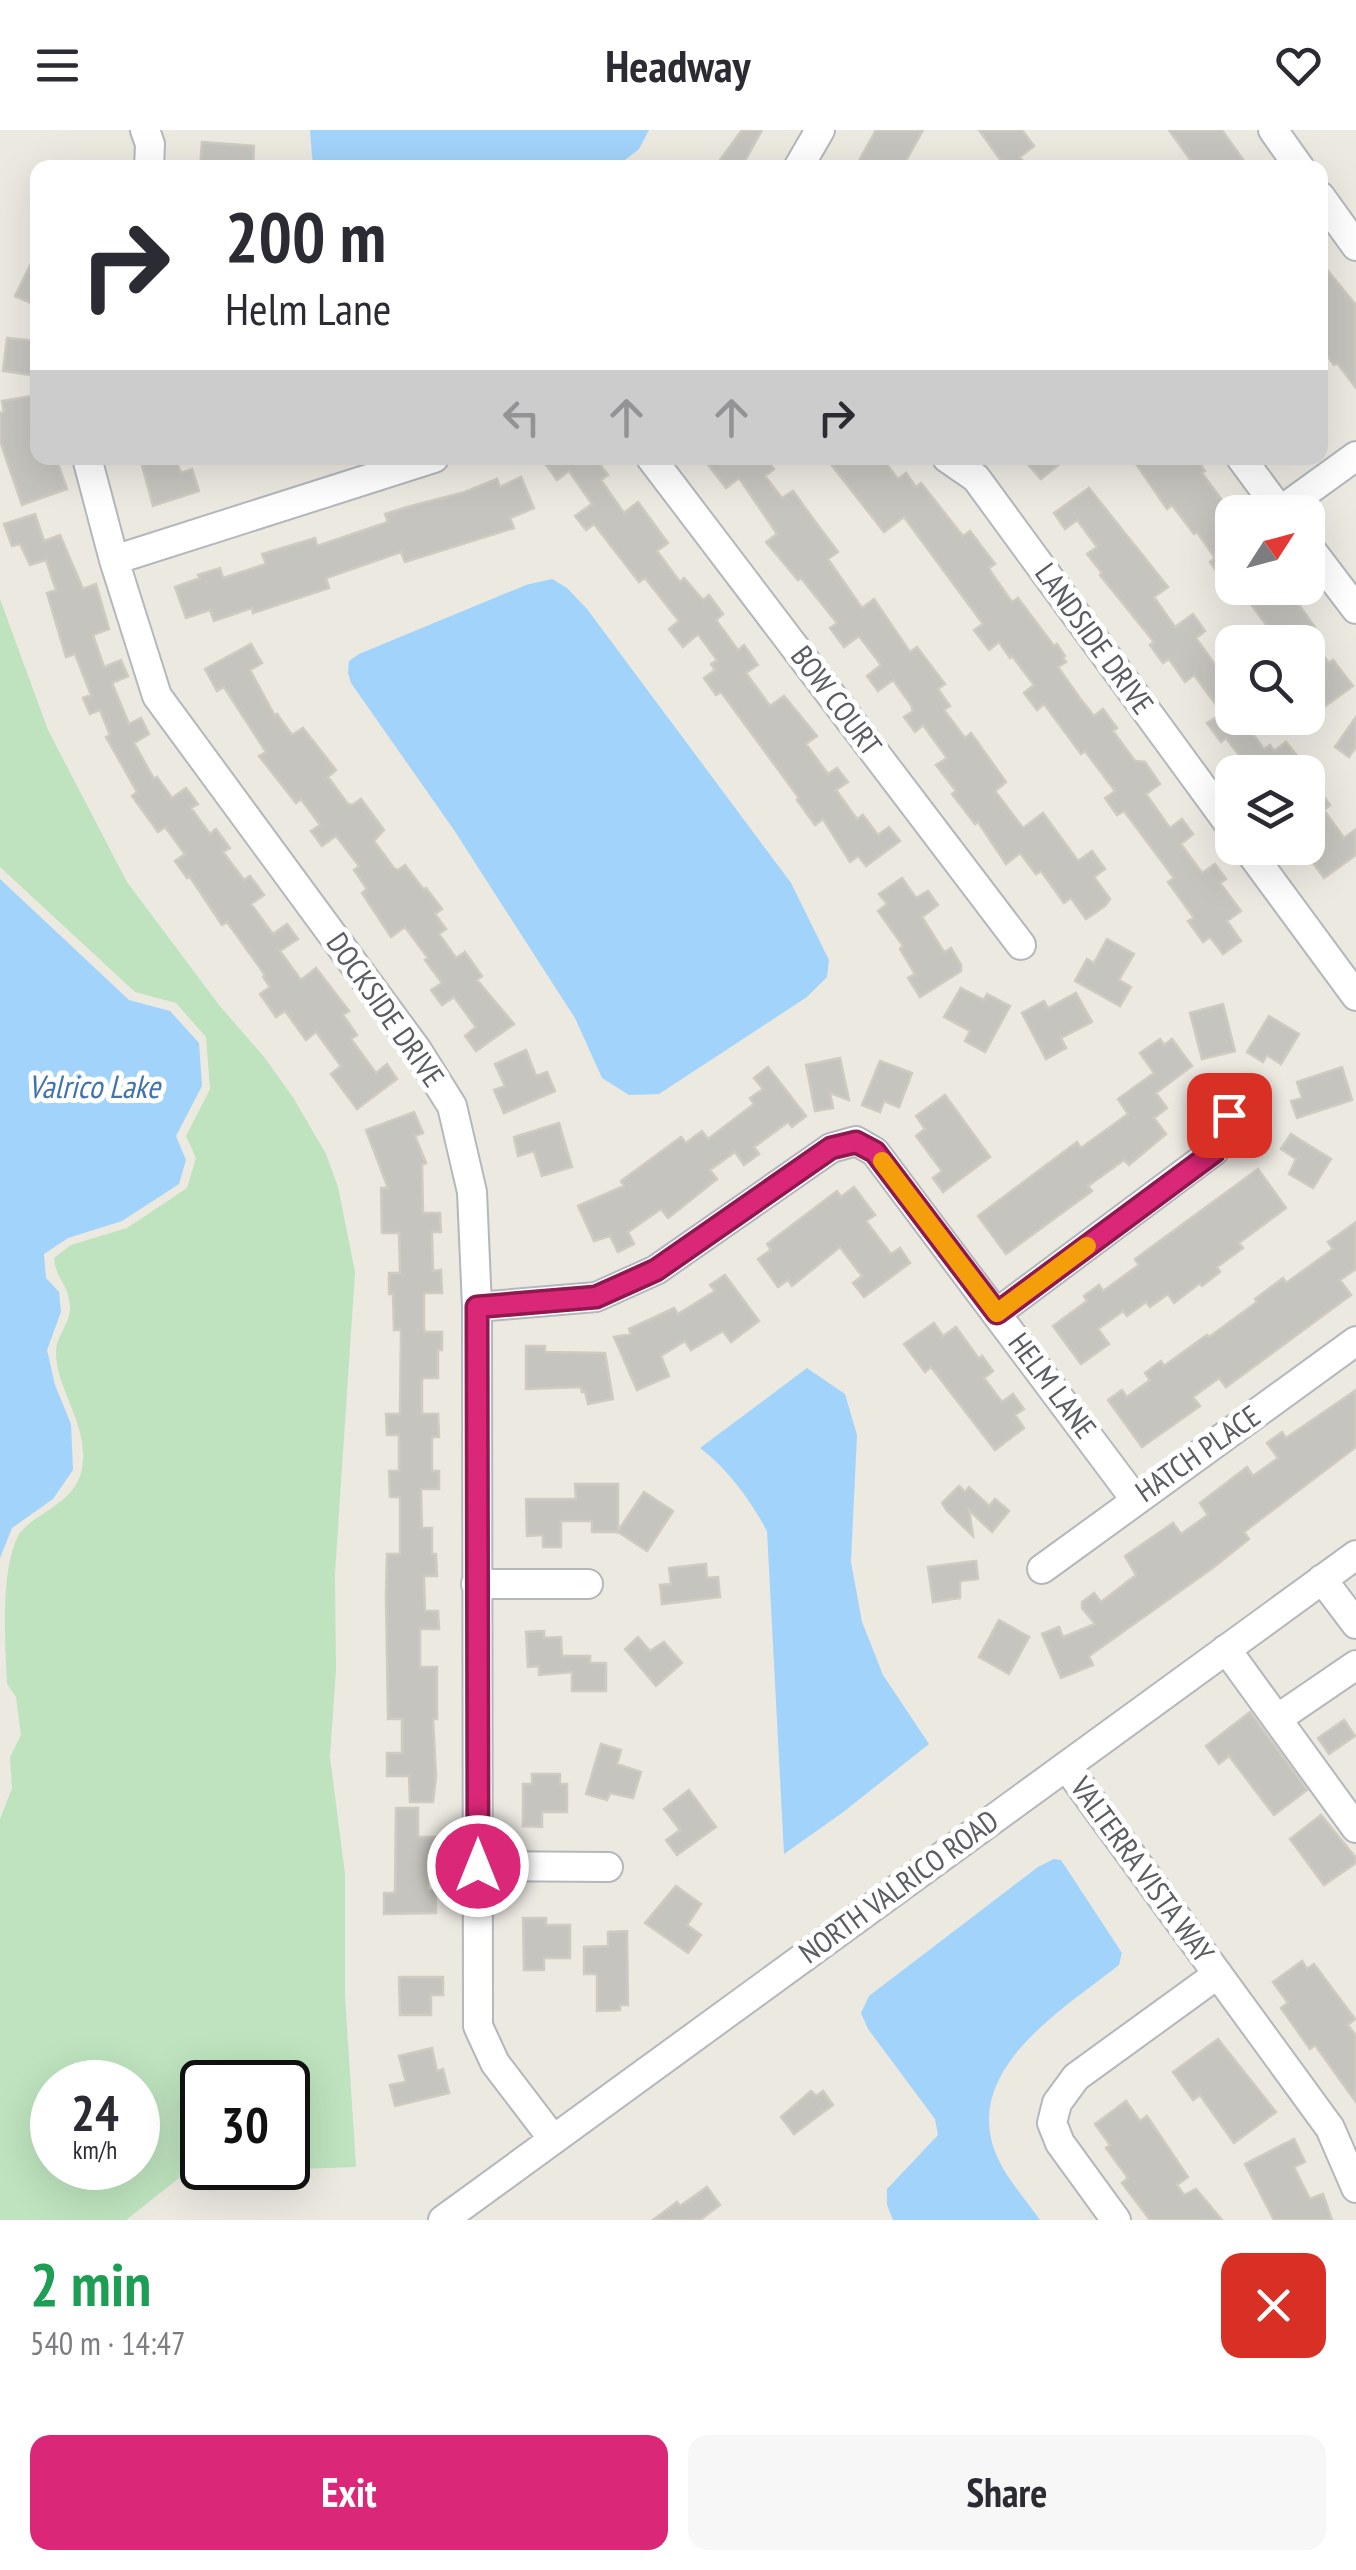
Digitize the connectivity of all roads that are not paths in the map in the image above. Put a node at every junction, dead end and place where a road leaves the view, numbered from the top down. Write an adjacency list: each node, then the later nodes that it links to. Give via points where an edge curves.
1 (146, 130): 4 (street)
2 (820, 130): 5 (street)
3 (1273, 130): 6 (street)
4 (149, 160)
5 (803, 160)
6 (1294, 160)
7 (1328, 207): 8 (street)
8 (1356, 246)
9 (1356, 456): 16 (street)
10 (89, 465): 17 (street, DOCKSIDE DRIVE)
11 (412, 465): 17 (street)
12 (656, 465): 22 (street, BOW COURT)
13 (957, 465): 20 (street, LANDSIDE DRIVE, via 976,478)
14 (1246, 465): 15 (street)
15 (1268, 495)
16 (1304, 495)
17 (114, 560): 25 (street, DOCKSIDE DRIVE, via 157,696 452,1106 472,1192)
18 (1325, 568): 19 (street)
19 (1356, 608)
20 (1215, 805)
21 (1260, 865): 23 (street)
22 (1021, 946)
23 (1356, 996)
24 (1229, 1115): 26 (street, via 1214,1152)
25 (477, 1307): 26 (street, HELM LANE, via 596,1297 656,1270 831,1148 856,1142 875,1152); 32 (street, DOCKSIDE DRIVE)
26 (997, 1313): 28 (street, HELM LANE)
27 (1356, 1341): 28 (street, HATCH PLACE)
28 (1135, 1498): 30 (street, HATCH PLACE)
29 (1356, 1555): 31 (street, NORTH VALRICO ROAD)
30 (1042, 1569)
31 (1322, 1579): 34 (street); 35 (street, NORTH VALRICO ROAD)
32 (476, 1584): 33 (street); 40 (street, DOCKSIDE DRIVE)
33 (588, 1584)
34 (1356, 1624)
35 (1226, 1650): 37 (street); 38 (street, NORTH VALRICO ROAD)
36 (1356, 1666): 37 (street)
37 (1276, 1719): 39 (street)
38 (1066, 1766): 42 (street, VALTERRA VISTA WAY); 43 (street, NORTH VALRICO ROAD)
39 (1356, 1828)
40 (478, 1866): 41 (street); 43 (street, DOCKSIDE DRIVE, via 478,2026 495,2063)
41 (608, 1867)
42 (1218, 1974): 44 (street, VALTERRA VISTA WAY, via 1330,2128); 46 (street, VALTERRA VISTA WAY, via 1076,2077 1056,2103 1052,2123 1060,2142)
43 (553, 2140): 45 (street, NORTH VALRICO ROAD)
44 (1356, 2188)
45 (443, 2220)
46 (1116, 2220)

